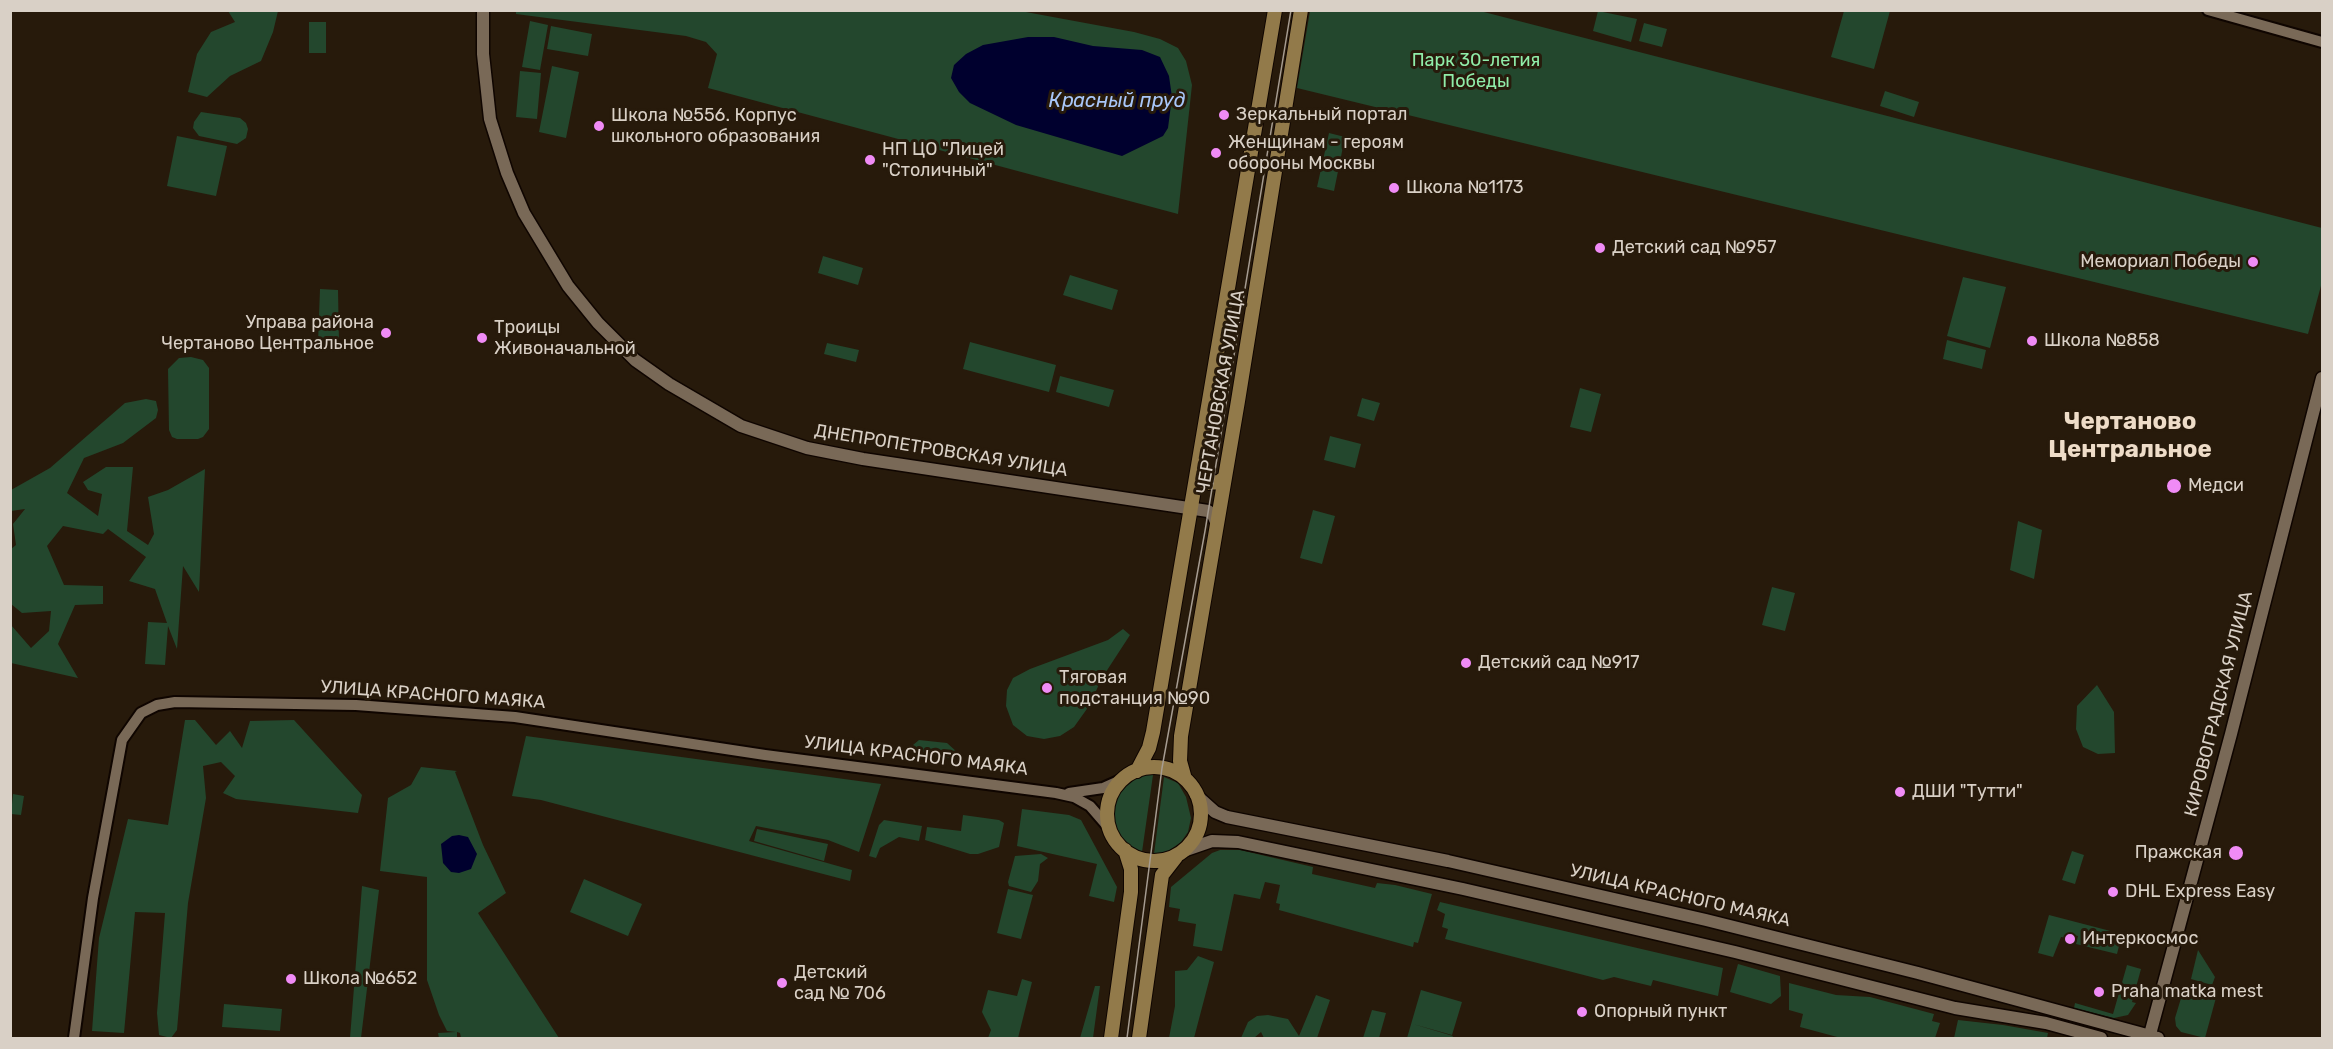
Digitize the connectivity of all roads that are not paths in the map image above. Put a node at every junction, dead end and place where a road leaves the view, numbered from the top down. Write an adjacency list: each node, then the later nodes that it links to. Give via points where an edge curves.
1 (483, 10): 9 (street, ДНЕПРОПЕТРОВСКАЯ УЛИЦА, via 490,119 524,213 568,286 598,322 635,360 669,384 741,426 807,448)
2 (1275, 10): 7 (main road, ЧЕРТАНОВСКАЯ УЛИЦА)
3 (1301, 10): 8 (main road, ЧЕРТАНОВСКАЯ УЛИЦА)
4 (2208, 10): 5 (street)
5 (2322, 42)
6 (2322, 378): 23 (street, КИРОВОГРАДСКАЯ УЛИЦА)
7 (1198, 472): 8 (main road, via 1206,483); 9 (main road, ЧЕРТАНОВСКАЯ УЛИЦА)
8 (1224, 478): 10 (main road, ЧЕРТАНОВСКАЯ УЛИЦА)
9 (1191, 509): 10 (street, ДНЕПРОПЕТРОВСКАЯ УЛИЦА, via 1208,511); 11 (main road, ЧЕРТАНОВСКАЯ УЛИЦА, via 1153,732)
10 (1217, 524): 13 (main road, ЧЕРТАНОВСКАЯ УЛИЦА, via 1180,736)
11 (1137, 771): 12 (main road); 13 (main road, via 1162,768)
12 (1123, 779): 14 (street, УЛИЦА КРАСНОГО МАЯКА, via 1103,788); 16 (main road, via 1109,801)
13 (1185, 779): 15 (main road, ЧЕРТАНОВСКАЯ УЛИЦА)
14 (1056, 793): 16 (street, УЛИЦА КРАСНОГО МАЯКА, via 1090,806); 19 (street, УЛИЦА КРАСНОГО МАЯКА, via 515,717 356,705 157,705 141,713 122,740 93,898)
15 (1196, 795): 18 (main road, ЧЕРТАНОВСКАЯ УЛИЦА, via 1200,807 1198,828); 23 (street, УЛИЦА КРАСНОГО МАЯКА, via 1227,817 1654,907 1907,970)
16 (1109, 828): 17 (main road)
17 (1125, 850): 18 (main road, via 1149,861 1166,860); 20 (main road, via 1131,869 1131,891)
18 (1181, 853): 21 (main road, ЧЕРТАНОВСКАЯ УЛИЦА, via 1162,875); 22 (street, via 1212,841 1249,844 1447,885 1955,1008 2025,1018)
19 (74, 1038)
20 (1111, 1038)
21 (1139, 1038)
22 (2101, 1038)
23 (2152, 1038)

